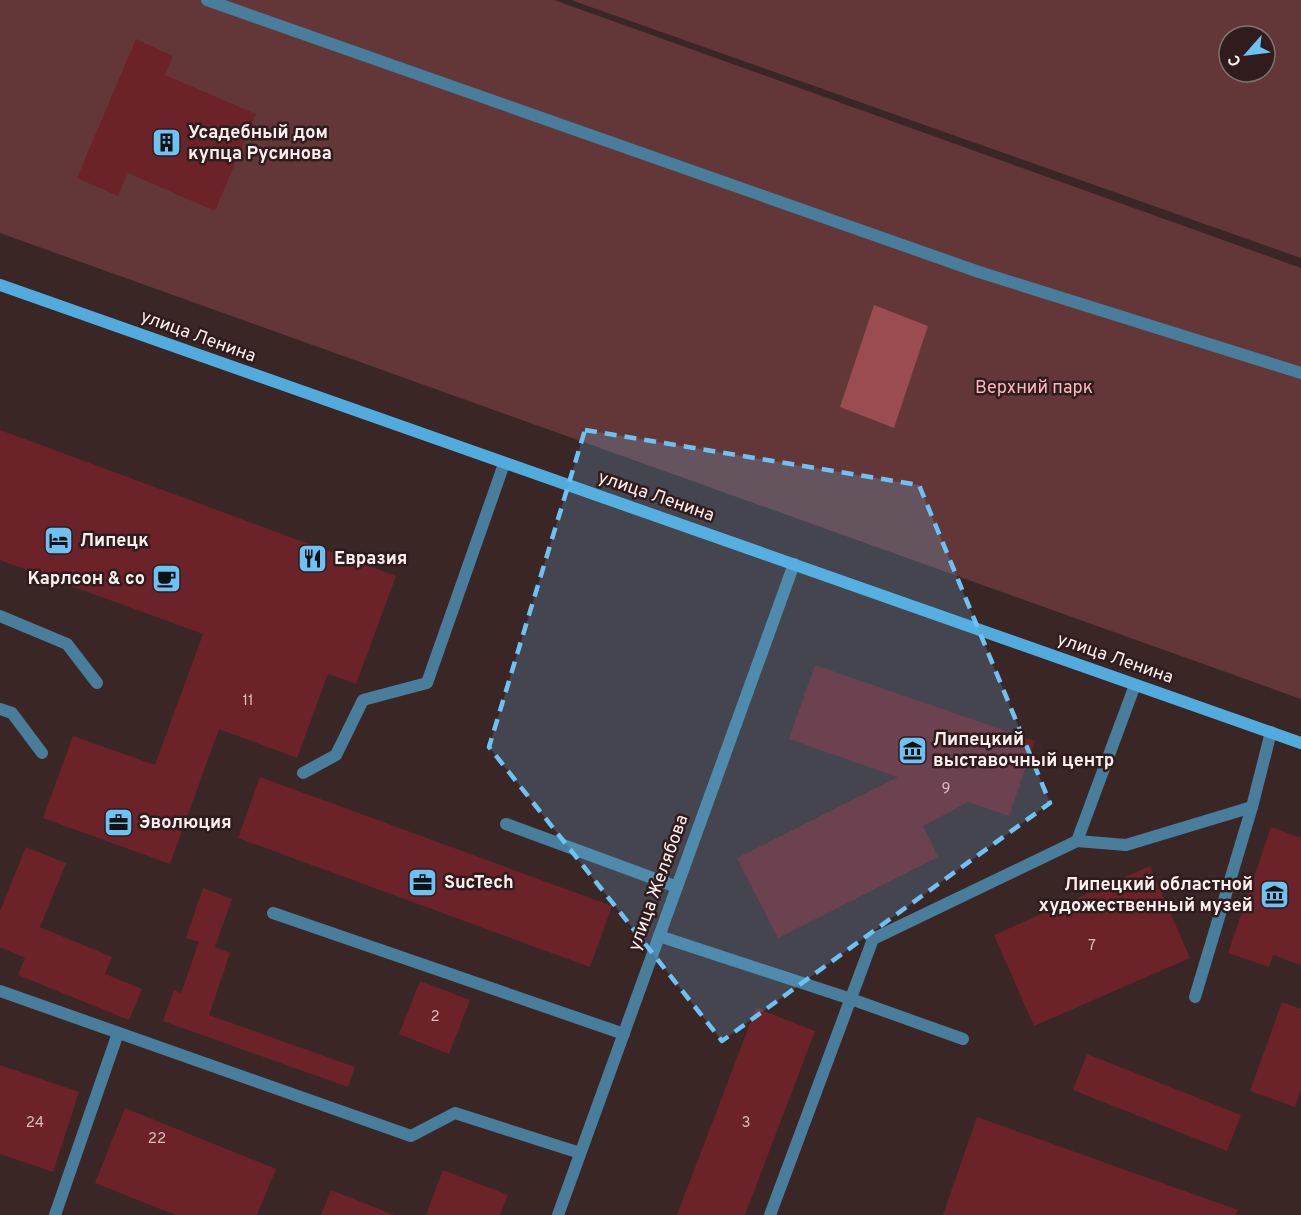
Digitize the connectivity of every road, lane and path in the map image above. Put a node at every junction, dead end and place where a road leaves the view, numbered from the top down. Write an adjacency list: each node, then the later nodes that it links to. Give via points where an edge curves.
1 (207, 0): 3 (street, via 979,272)
2 (0, 285): 4 (street, улица Ленина)
3 (1301, 373)
4 (504, 464): 5 (street, улица Ленина); 13 (street, via 427,683 363,700 336,755)
5 (794, 564): 8 (street, улица Ленина); 17 (street, улица Желябова)
6 (0, 616): 7 (street, via 67,644)
7 (97, 683)
8 (1135, 685): 10 (street, улица Ленина); 16 (street)
9 (0, 709): 12 (street, via 12,713)
10 (1271, 732): 11 (street, улица Ленина); 14 (street)
11 (1301, 743)
12 (42, 753)
13 (303, 773)
14 (1252, 807): 16 (street, via 1126,845); 21 (street)
15 (506, 824): 17 (street)
16 (1077, 841): 22 (street, via 873,939)
17 (676, 887): 19 (street, улица Желябова)
18 (273, 913): 24 (street)
19 (659, 936): 22 (street); 24 (street, улица Желябова)
20 (0, 992): 23 (street)
21 (1195, 997)
22 (851, 999): 25 (street); 29 (street)
23 (118, 1033): 26 (street, via 411,1136 455,1113); 27 (street)
24 (624, 1034): 26 (street, улица Желябова)
25 (963, 1039)
26 (580, 1153): 28 (street, улица Желябова)
27 (55, 1215)
28 (558, 1215)
29 (771, 1215)

